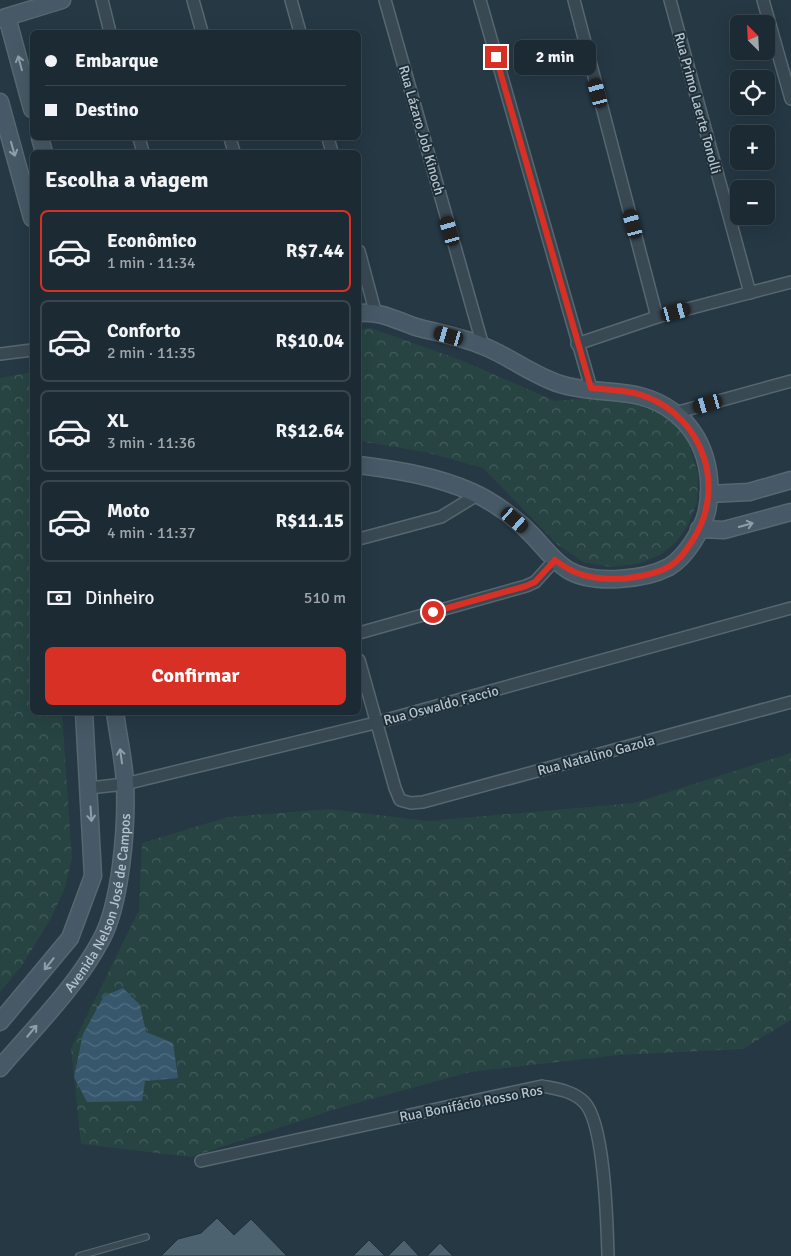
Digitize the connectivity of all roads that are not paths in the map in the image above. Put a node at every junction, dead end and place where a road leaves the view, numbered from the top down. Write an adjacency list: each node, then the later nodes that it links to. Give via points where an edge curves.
1 (62, 0): 10 (main road)
2 (102, 0): 11 (street)
3 (193, 0): 12 (street)
4 (291, 0): 13 (street)
5 (385, 0): 25 (street, Rua Lázaro Job Kinoch)
6 (480, 0): 24 (street)
7 (574, 0): 23 (street)
8 (670, 0): 20 (street, Rua Primo Laerte Tonolli)
9 (763, 0): 14 (street)
10 (4, 18): 16 (main road, one-way to 10)
11 (110, 30)
12 (201, 30)
13 (299, 30)
14 (791, 100)
15 (0, 102): 17 (main road, one-way to 17)
16 (30, 102)
17 (30, 211)
18 (361, 259): 22 (street)
19 (791, 282): 20 (street)
20 (750, 293): 23 (street)
21 (361, 312): 22 (main road)
22 (375, 312): 25 (main road)
23 (657, 317): 24 (street)
24 (578, 344): 29 (street)
25 (483, 346): 29 (main road, via 561,384)
26 (30, 350): 27 (street)
27 (0, 354)
28 (791, 381): 30 (street)
29 (591, 388): 30 (main road, via 630,392)
30 (675, 413): 33 (main road, via 702,448 707,463)
31 (361, 465): 34 (main road, via 419,476)
32 (791, 480): 33 (main road, via 749,492)
33 (709, 494): 36 (main road)
34 (477, 495): 37 (street, via 441,518); 38 (main road, via 515,520)
35 (791, 512): 36 (main road, one-way to 35, via 724,530)
36 (700, 529): 38 (main road, via 686,551 669,566 622,579 594,579 569,571)
37 (361, 538)
38 (555, 560): 40 (street, via 535,582 526,586)
39 (791, 608): 45 (street, Rua Oswaldo Faccio)
40 (361, 632)
41 (361, 668): 45 (street)
42 (791, 702): 45 (street, Rua Natalino Gazola, via 411,803 400,800)
43 (84, 715): 47 (main road, Avenida Nelson José de Campos)
44 (114, 715): 46 (main road, Avenida Nelson José de Campos, one-way to 44)
45 (375, 723): 46 (street, Rua Oswaldo Faccio)
46 (125, 784): 47 (street, Rua Oswaldo Faccio); 49 (main road, Avenida Nelson José de Campos, one-way to 46, via 88,963 102,939 113,914 119,876)
47 (89, 788): 48 (main road, Avenida Nelson José de Campos, one-way to 48, via 93,876 84,903 70,938)
48 (0, 1022)
49 (0, 1068)
50 (201, 1161): 53 (street, Rua Bonifácio Rosso Ros, via 542,1086 567,1091 584,1102 593,1118 605,1186)
51 (146, 1237): 52 (lane)
52 (79, 1256)
53 (608, 1256)

